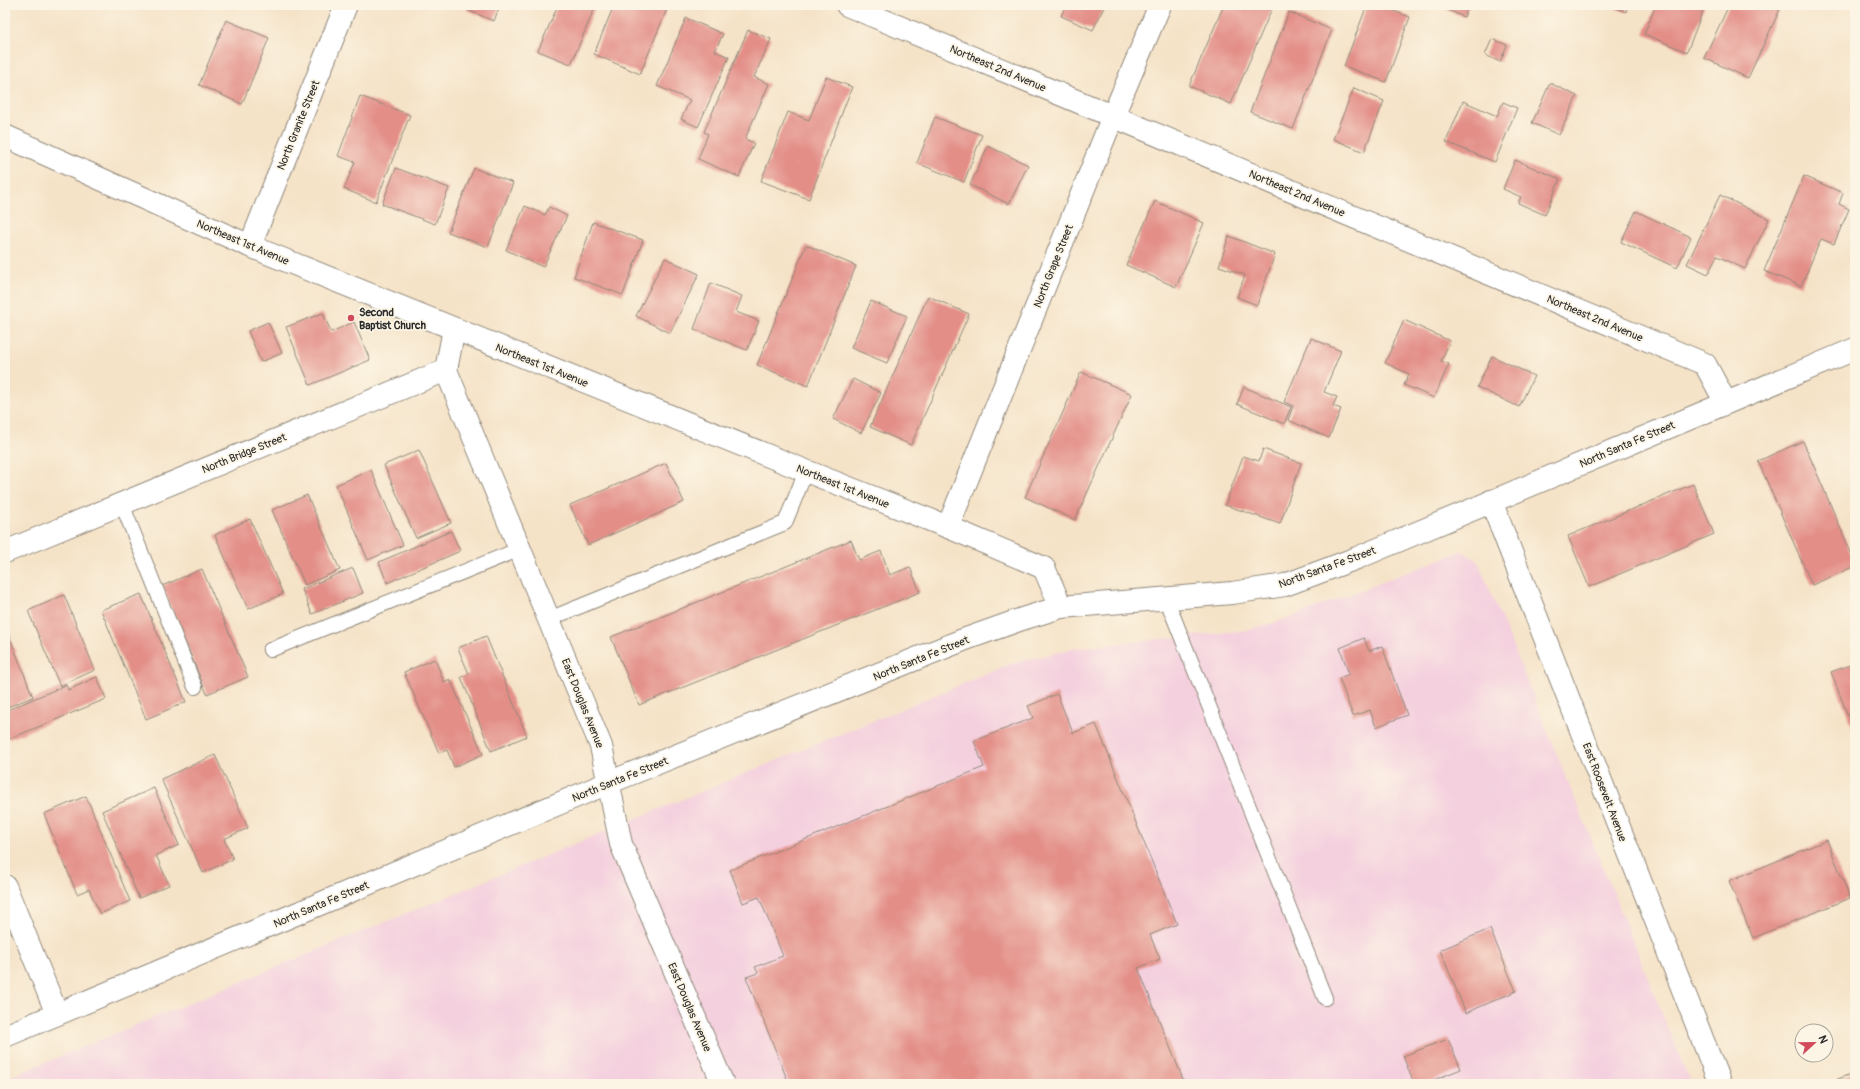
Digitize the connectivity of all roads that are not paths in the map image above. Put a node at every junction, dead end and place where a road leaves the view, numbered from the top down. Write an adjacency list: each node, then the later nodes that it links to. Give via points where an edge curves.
1 (346, 5): 6 (street, North Granite Street)
2 (847, 5): 4 (street, Northeast 2nd Avenue)
3 (1160, 5): 4 (street, North Grape Street)
4 (1113, 116): 10 (street, Northeast 2nd Avenue, via 1705,364); 14 (street, North Grape Street)
5 (5, 136): 6 (street, Northeast 1st Avenue)
6 (250, 246): 7 (street, Northeast 1st Avenue)
7 (454, 330): 9 (street); 11 (street, Northeast 1st Avenue)
8 (1855, 349): 10 (street, North Santa Fe Street)
9 (446, 370): 13 (street, North Bridge Street); 15 (street, East Douglas Avenue)
10 (1726, 403): 12 (street, North Santa Fe Street)
11 (806, 472): 14 (street, Northeast 1st Avenue); 19 (lane, via 785,523)
12 (1491, 501): 17 (street, North Santa Fe Street, via 1357,558 1285,585 1232,593); 28 (street, East Roosevelt Avenue)
13 (122, 504): 16 (street, North Bridge Street); 21 (lane)
14 (948, 527): 18 (street, Northeast 1st Avenue, via 1044,568)
15 (520, 549): 19 (street, East Douglas Avenue); 20 (lane)
16 (5, 552)
17 (1166, 598): 18 (street, North Santa Fe Street); 24 (lane)
18 (1061, 607): 22 (street, North Santa Fe Street, via 963,640)
19 (549, 619): 22 (street, East Douglas Avenue, via 602,746)
20 (270, 650)
21 (195, 687)
22 (608, 784): 25 (street, North Santa Fe Street); 27 (street, East Douglas Avenue, via 620,844)
23 (5, 886): 25 (street)
24 (1325, 998)
25 (57, 1014): 26 (street, North Santa Fe Street)
26 (5, 1036)
27 (723, 1084)
28 (1720, 1084)

